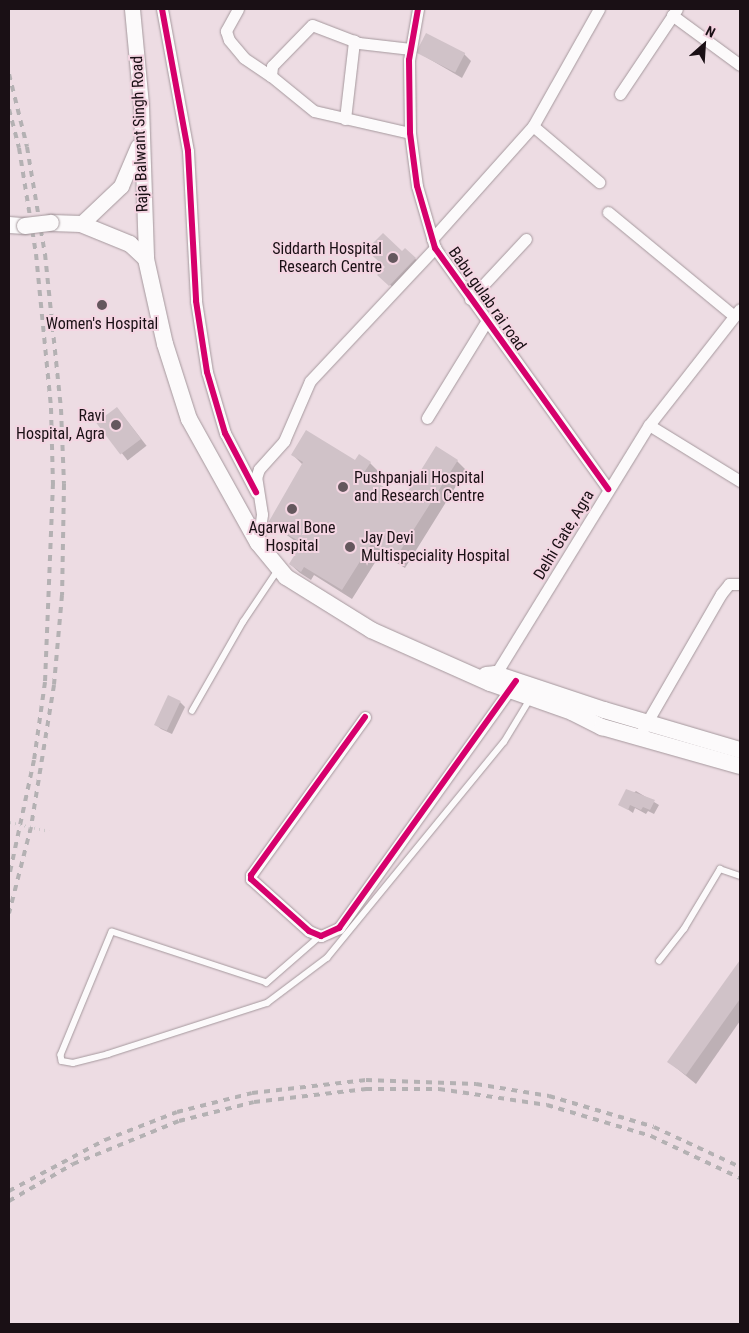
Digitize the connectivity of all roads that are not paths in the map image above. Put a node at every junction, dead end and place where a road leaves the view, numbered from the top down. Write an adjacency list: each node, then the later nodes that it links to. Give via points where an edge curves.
1 (132, 9): 15 (street, Raja Balwant Singh Road, via 142,105)
2 (162, 9): 30 (street, via 188,151 196,302 206,372 225,433)
3 (238, 9): 10 (street, via 228,24 229,40 244,58)
4 (418, 9): 8 (street, Babu gulab rai road)
5 (599, 9): 13 (street)
6 (674, 12): 9 (street); 11 (street)
7 (354, 41): 8 (street); 10 (street, via 312,25 272,66); 12 (street)
8 (411, 49): 14 (street, Babu gulab rai road)
9 (740, 65)
10 (271, 76): 12 (street, via 314,111)
11 (620, 94)
12 (345, 119): 14 (street)
13 (533, 126): 16 (street); 21 (street)
14 (410, 133): 21 (street, Babu gulab rai road, via 417,186)
15 (140, 140): 19 (street, via 121,186); 22 (street, Raja Balwant Singh Road)
16 (599, 182)
17 (608, 212): 24 (street)
18 (9, 224): 19 (main road, bridge)
19 (81, 224): 22 (main road, via 130,244)
20 (526, 239): 23 (street)
21 (433, 243): 23 (street, Babu gulab rai road); 30 (street, via 315,374 284,441 259,469)
22 (146, 259): 31 (main road, via 165,344 190,419)
23 (470, 299): 25 (street, Babu gulab rai road)
24 (737, 312): 27 (street, Delhi Gate, Agra)
25 (486, 322): 26 (street); 29 (street, Babu gulab rai road)
26 (427, 418)
27 (649, 425): 28 (street); 29 (street, Delhi Gate, Agra)
28 (740, 481)
29 (608, 488): 34 (street, Delhi Gate, Agra)
30 (256, 492): 31 (street, via 262,514)
31 (258, 543): 32 (main road)
32 (278, 570): 34 (main road, via 319,601 371,630 474,676); 37 (lane, via 243,622)
33 (740, 584): 39 (street, via 728,584 721,594)
34 (493, 679): 35 (main road)
35 (513, 686): 36 (main road); 45 (street, via 339,928)
36 (534, 693): 39 (main road); 45 (lane, via 504,742 327,958 268,1003 108,1054 73,1063 62,1060 64,1046 112,932 118,931 267,983)
37 (192, 711)
38 (366, 717): 45 (street, via 251,875 251,879)
39 (642, 730): 40 (main road); 42 (main road)
40 (710, 740): 41 (main road); 42 (main road)
41 (740, 750)
42 (705, 756): 43 (main road)
43 (740, 766)
44 (740, 876): 46 (lane, via 720,869 684,929)
45 (321, 936)
46 (659, 961)

